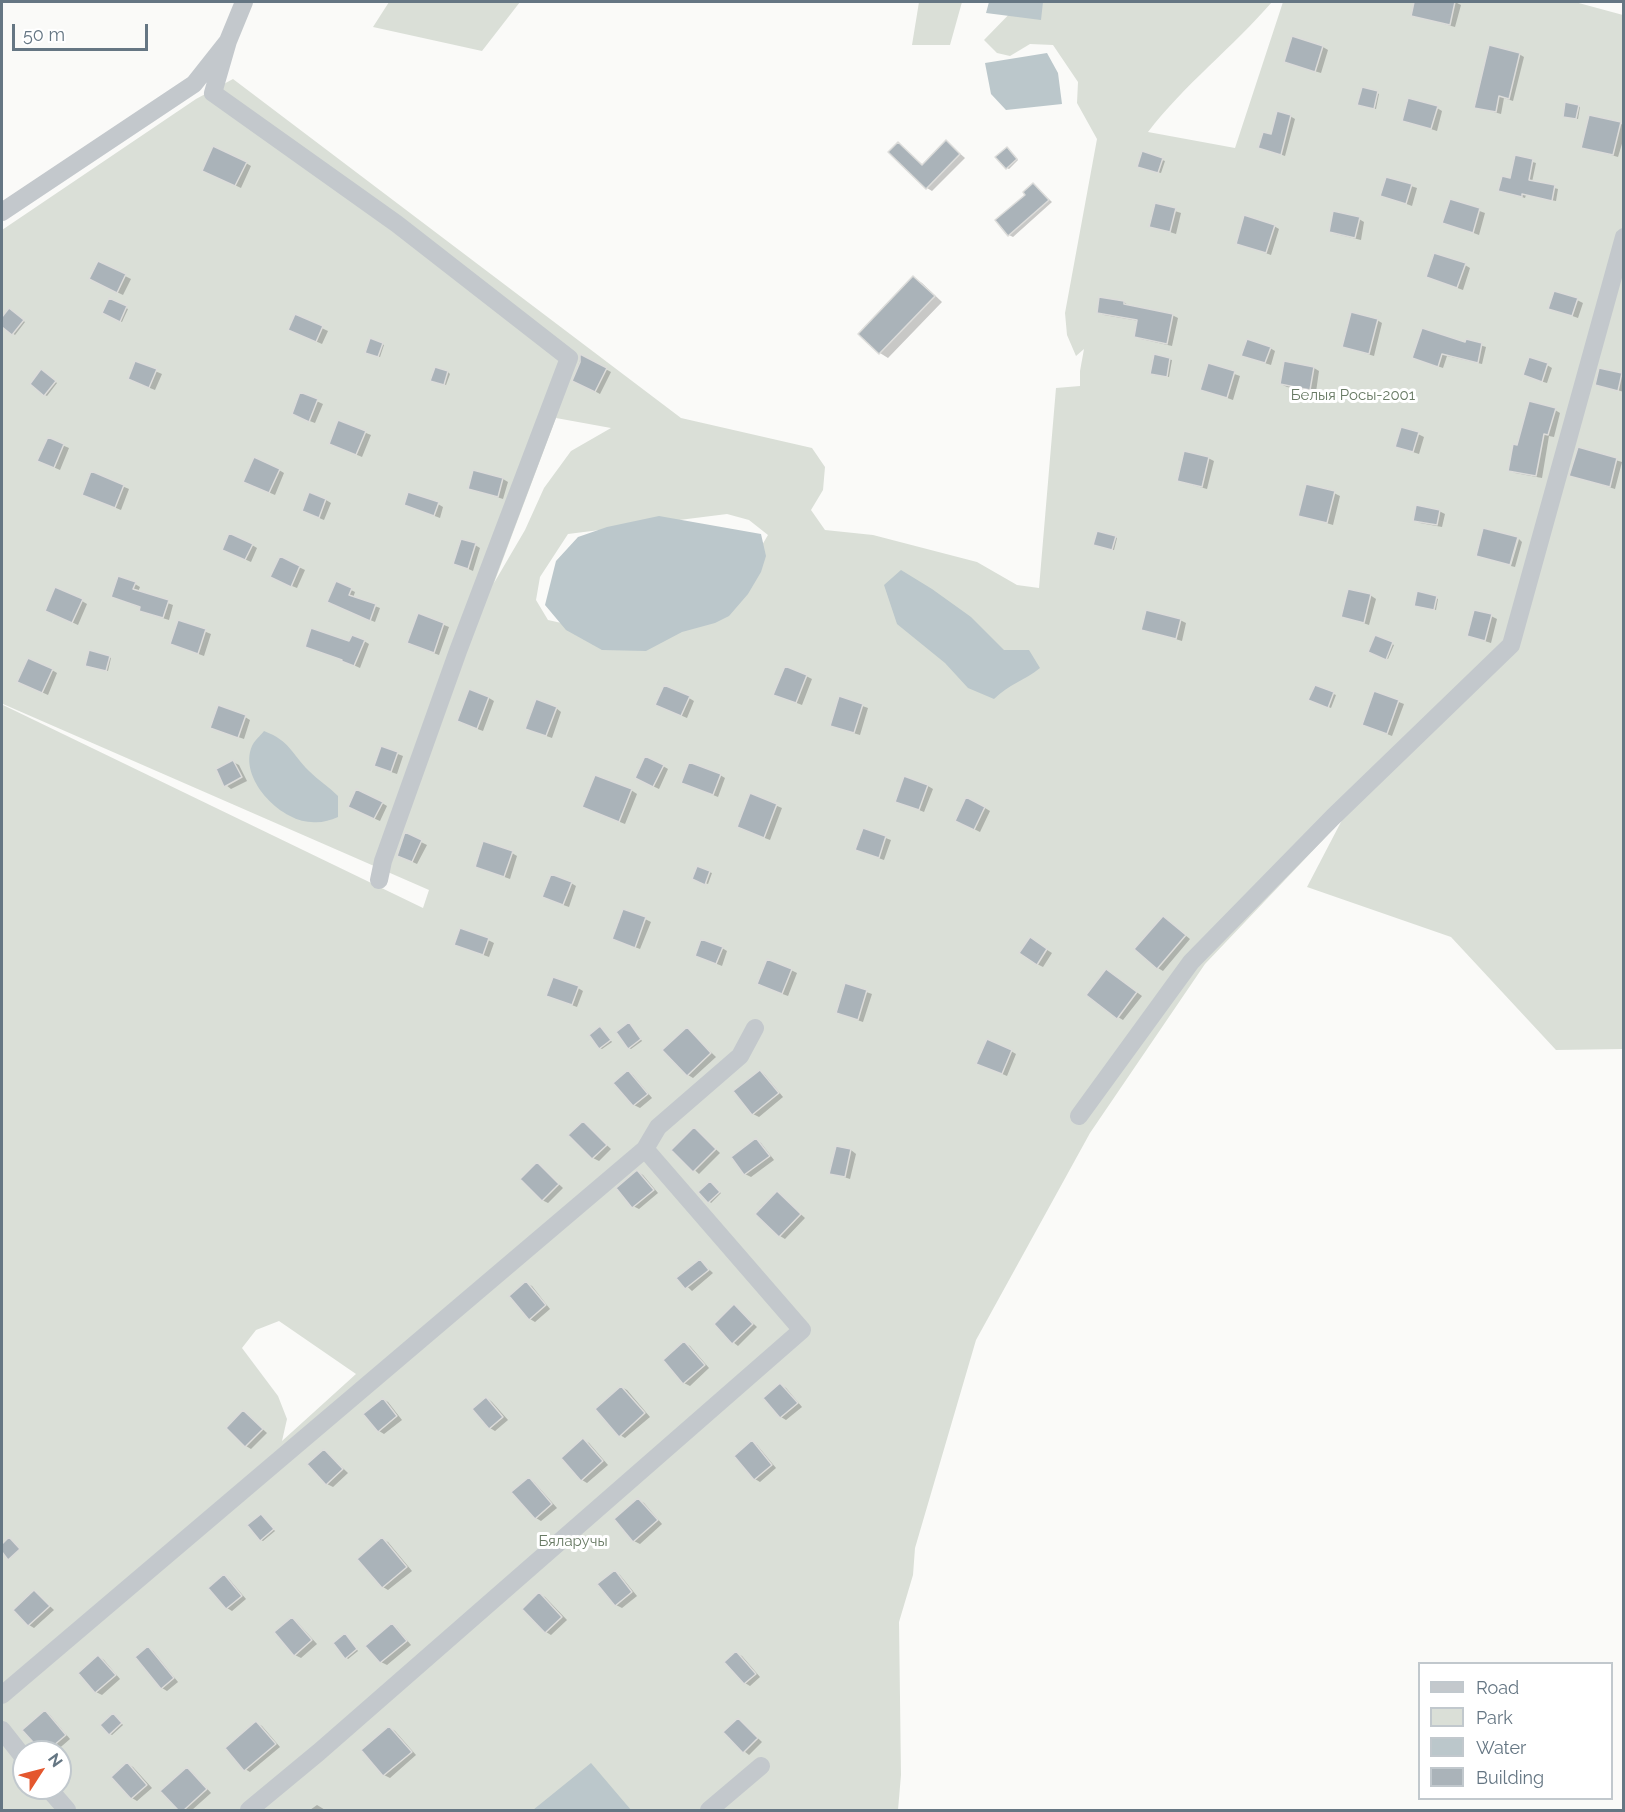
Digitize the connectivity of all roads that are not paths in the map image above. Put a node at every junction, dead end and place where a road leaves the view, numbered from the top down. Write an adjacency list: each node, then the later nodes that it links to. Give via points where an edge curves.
1 (244, 2): 2 (street)
2 (228, 41): 3 (street, via 194,84); 5 (street, via 213,93 397,224 569,358 458,651)
3 (2, 212)
4 (1623, 237): 7 (street, via 1511,645 1333,817 1191,962)
5 (379, 880)
6 (755, 1028): 8 (street, via 740,1056 658,1126)
7 (1079, 1116)
8 (645, 1149): 9 (street); 13 (street, via 802,1330)
9 (2, 1695)
10 (2, 1730): 11 (street)
11 (12, 1743)
12 (761, 1766): 14 (street)
13 (249, 1810)
14 (709, 1810)

